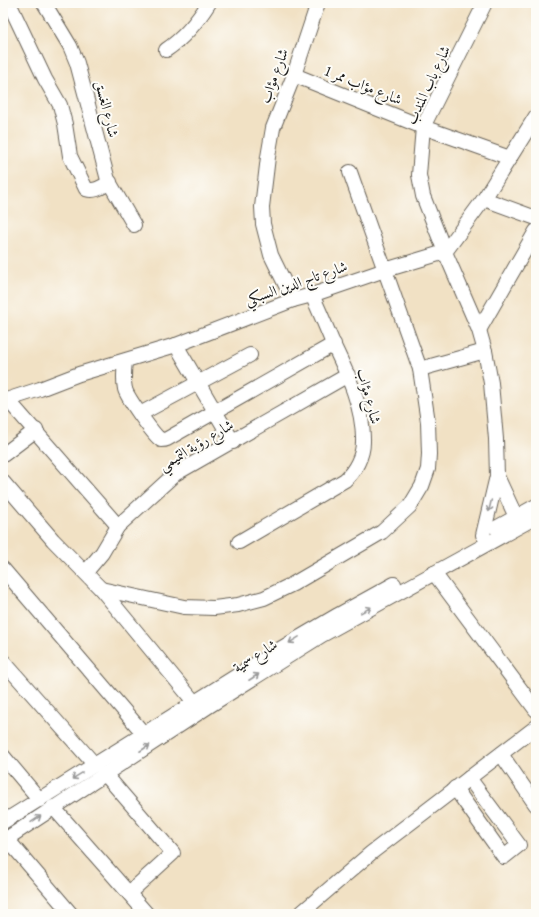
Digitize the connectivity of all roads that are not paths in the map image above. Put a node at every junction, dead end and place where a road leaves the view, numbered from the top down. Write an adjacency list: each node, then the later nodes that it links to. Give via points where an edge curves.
1 (9, 3): 12 (street, via 45,79 60,104 70,156 83,184 86,189 92,191)
2 (44, 3): 12 (street, شارع الغسق, via 70,46 77,63)
3 (209, 3): 6 (street, via 187,34)
4 (318, 3): 7 (street, شارع مؤاب)
5 (485, 3): 9 (street, شارع باب المندب)
6 (166, 50)
7 (294, 75): 9 (street, شارع مؤاب ممر 1); 20 (street, شارع مؤاب, via 273,128 262,207 263,224 271,255)
8 (536, 116): 10 (street)
9 (423, 127): 10 (street, شارع مؤاب ممر 1); 17 (street, شارع باب المندب, via 418,175)
10 (510, 158): 13 (street)
11 (350, 172): 18 (street)
12 (110, 182): 15 (street, شارع الغسق)
13 (484, 199): 14 (street); 17 (street)
14 (536, 218)
15 (134, 225)
16 (536, 231): 21 (street)
17 (445, 252): 18 (street, شارع تاج الدين السبكي); 21 (street, شارع باب المندب)
18 (385, 270): 19 (street, شارع تاج الدين السبكي); 27 (street)
19 (312, 295): 20 (street, شارع تاج الدين السبكي); 22 (street, شارع مؤاب)
20 (293, 300): 23 (street, شارع تاج الدين السبكي)
21 (479, 330): 24 (street, شارع باب المندب)
22 (334, 344): 28 (street, شارع مؤاب); 31 (street)
23 (176, 345): 26 (street, شارع تاج الدين السبكي); 29 (street)
24 (485, 351): 27 (street); 36 (street, شارع باب المندب, via 493,398)
25 (250, 355): 29 (street)
26 (124, 361): 30 (street, شارع تاج الدين السبكي); 32 (street, via 125,390)
27 (420, 369): 47 (street, via 428,422 428,469 422,486 410,506 382,532 292,584 264,598 238,605 214,608 184,607)
28 (348, 375): 34 (street, شارع رؤبة التميمي); 43 (street, شارع مؤاب, via 358,407 363,442 361,455 351,475)
29 (198, 382): 31 (street); 32 (street)
30 (5, 400): 33 (street)
31 (215, 412): 32 (street, via 163,440); 34 (street)
32 (140, 414)
33 (36, 430): 35 (street); 41 (street)
34 (233, 442): 41 (street, شارع رؤبة التميمي, via 175,474)
35 (3, 455)
36 (497, 476): 39 (street); 42 (street, one-way to 42)
37 (3, 482): 45 (street, via 53,540)
38 (536, 506): 39 (street, شارع سمية)
39 (516, 517): 42 (street, شارع سمية)
40 (536, 517): 46 (street, شارع سمية)
41 (118, 526): 45 (street, شارع رؤبة التميمي, via 102,553)
42 (483, 536): 49 (street, شارع سمية, one-way to 49, via 338,614)
43 (239, 542)
44 (3, 569): 52 (street)
45 (86, 572): 47 (street)
46 (434, 573): 50 (street); 55 (street, شارع سمية, one-way to 46, via 322,635)
47 (101, 589): 49 (street)
48 (3, 660): 55 (street)
49 (195, 703): 52 (street, شارع سمية)
50 (536, 710)
51 (536, 727): 53 (street)
52 (144, 734): 55 (street, شارع سمية)
53 (501, 754): 56 (street); 59 (street)
54 (3, 756): 58 (street)
55 (100, 770): 58 (street, شارع سمية, one-way to 58); 60 (street, شارع سمية); 63 (street, via 174,853)
56 (469, 778): 57 (street); 57 (street, via 519,845 504,857)
57 (455, 788): 66 (street, via 366,857)
58 (40, 800): 61 (street, شارع سمية)
59 (536, 805)
60 (53, 807): 62 (street, شارع سمية, one-way to 60); 63 (street)
61 (3, 822)
62 (5, 840): 64 (street)
63 (128, 893): 65 (street)
64 (71, 914)
65 (147, 914)
66 (300, 914)

